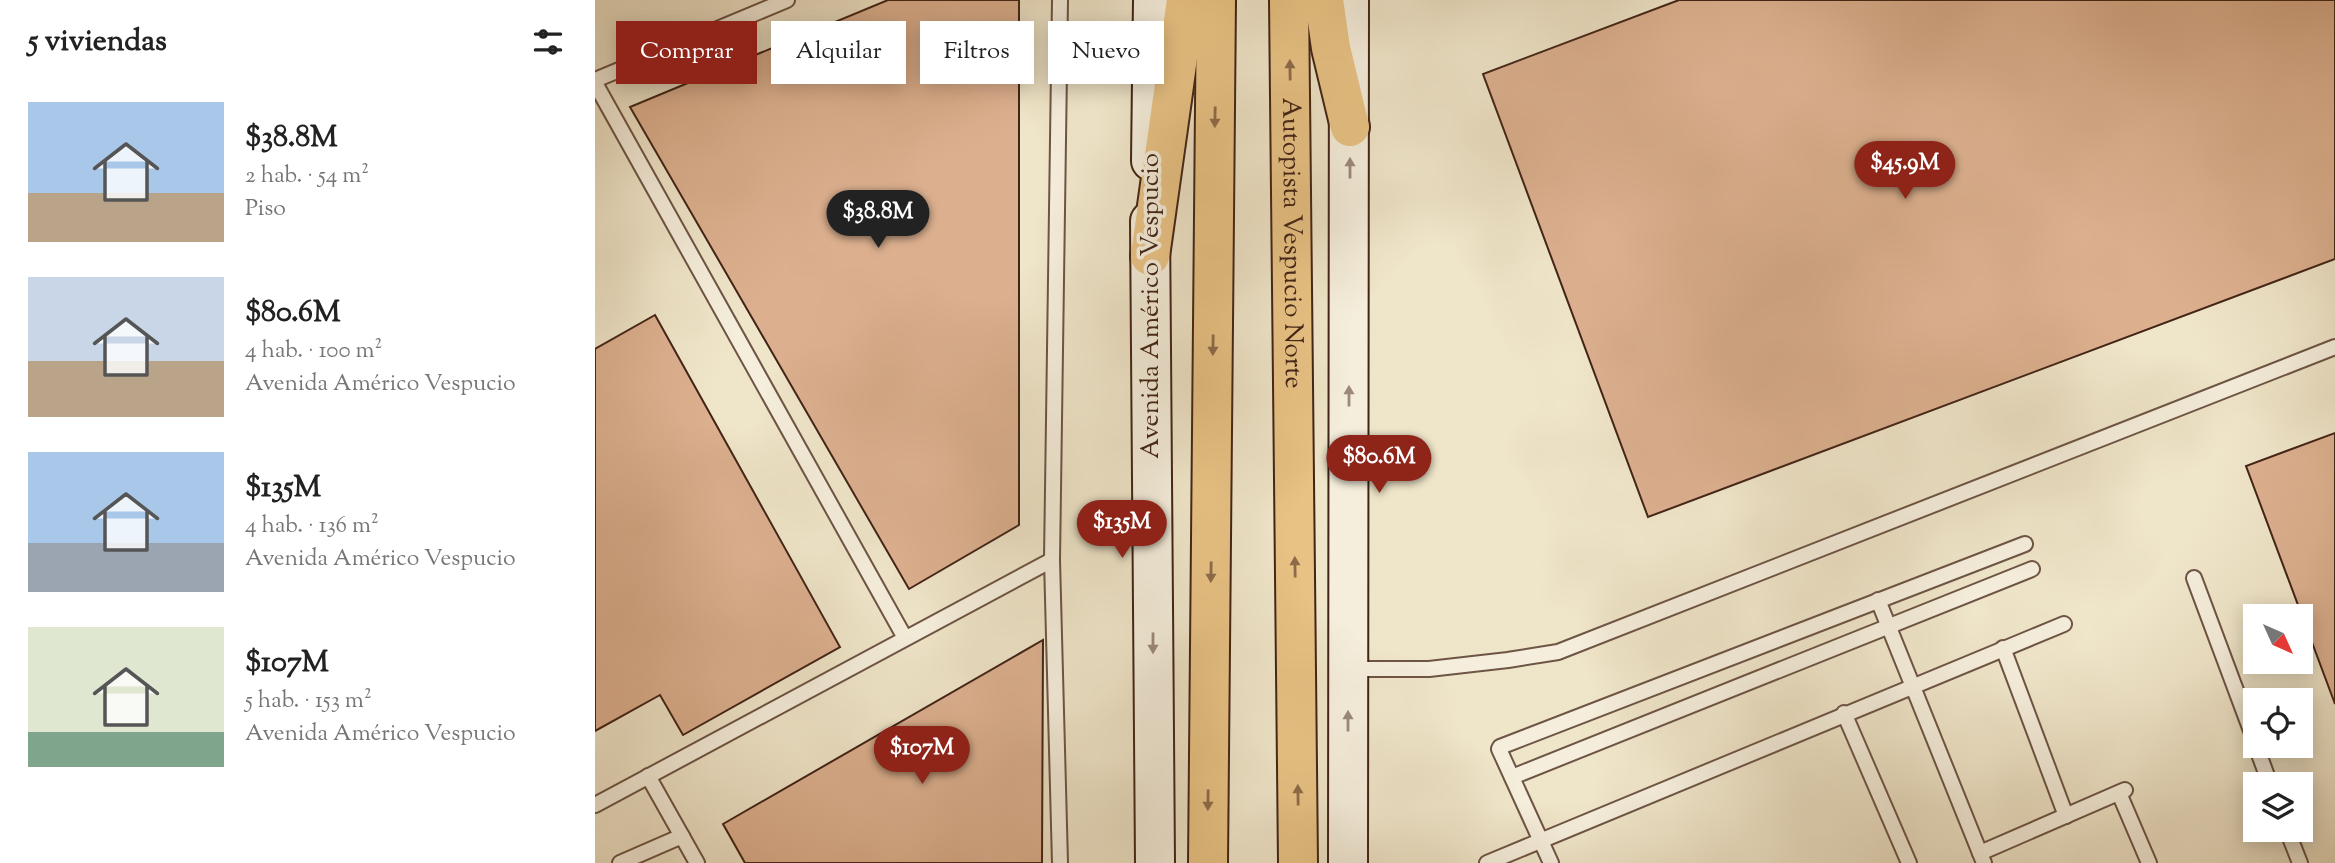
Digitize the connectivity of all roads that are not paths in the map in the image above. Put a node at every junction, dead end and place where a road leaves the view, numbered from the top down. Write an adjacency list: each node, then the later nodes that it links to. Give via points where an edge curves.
1 (787, 0): 9 (lane)
2 (1060, 0): 14 (lane)
3 (1153, 0): 11 (main road, Avenida Américo Vespucio)
4 (1186, 0): 11 (highway)
5 (1216, 0): 38 (highway, one-way to 38)
6 (1289, 0): 39 (highway, Autopista Vespucio Norte, one-way to 6)
7 (1324, 0): 10 (highway)
8 (1349, 0): 10 (main road)
9 (595, 81): 20 (lane)
10 (1350, 127): 22 (main road, one-way to 10)
11 (1150, 256): 37 (main road, Avenida Américo Vespucio, one-way to 37)
12 (2335, 347): 22 (lane, via 1558,652 1429,669)
13 (2025, 544): 17 (lane)
14 (1052, 560): 20 (lane); 36 (lane)
15 (2032, 569): 19 (lane)
16 (2194, 578): 24 (lane)
17 (1878, 600): 19 (lane); 27 (lane, via 1500,747)
18 (2064, 624): 21 (lane)
19 (1889, 626): 23 (lane); 27 (lane)
20 (905, 638): 26 (lane)
21 (2003, 648): 23 (lane); 29 (lane)
22 (1348, 669): 40 (main road, one-way to 22)
23 (1912, 685): 25 (lane); 33 (lane)
24 (2243, 710)
25 (1844, 713): 31 (lane); 43 (lane)
26 (648, 776): 28 (lane); 30 (lane)
27 (1512, 777): 31 (lane)
28 (595, 805)
29 (2066, 816): 33 (lane); 44 (lane, via 2122,791)
30 (682, 836): 34 (lane); 35 (lane)
31 (1541, 839): 41 (lane); 42 (lane)
32 (2292, 842): 45 (lane)
33 (1982, 858)
34 (620, 863)
35 (697, 863)
36 (1060, 863)
37 (1155, 863)
38 (1208, 863)
39 (1299, 863)
40 (1348, 863)
41 (1487, 863)
42 (1551, 863)
43 (1909, 863)
44 (2149, 863)
45 (2300, 863)

